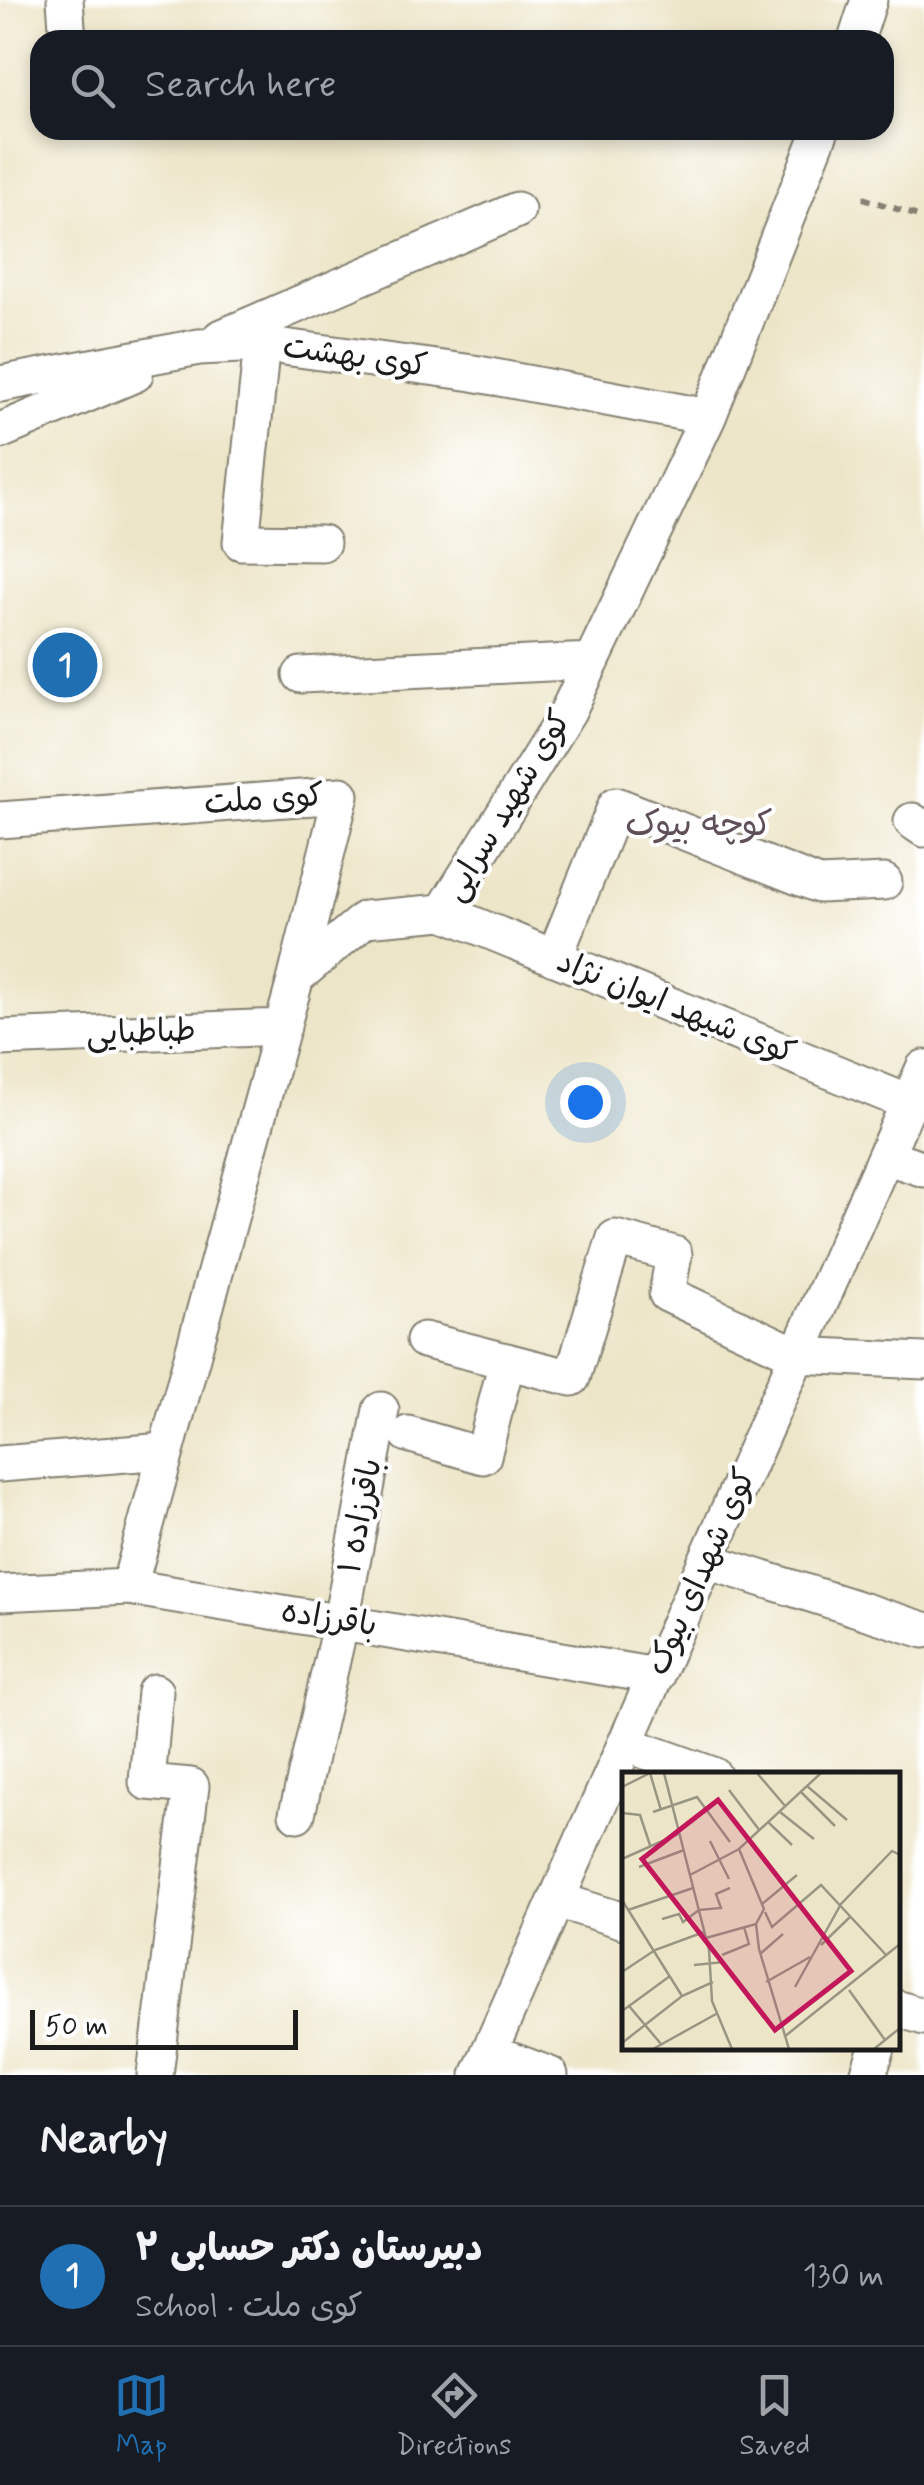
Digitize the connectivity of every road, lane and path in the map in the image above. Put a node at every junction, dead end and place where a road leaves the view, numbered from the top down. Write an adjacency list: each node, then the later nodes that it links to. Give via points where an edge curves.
1 (65, 0): 3 (street)
2 (869, 0): 4 (street)
3 (67, 30)
4 (859, 30)
5 (817, 140): 12 (street, کوی شهید سرایی)
6 (864, 198): 8 (path)
7 (518, 210): 10 (street)
8 (924, 218)
9 (262, 344): 10 (street, کوی بهشت); 12 (street, کوی بهشت, via 473,373); 14 (street, via 241,542)
10 (199, 347): 11 (street, کوی بهشت); 13 (street)
11 (0, 384)
12 (708, 418): 15 (street, کوی شهید سرایی)
13 (0, 431)
14 (322, 543)
15 (592, 662): 16 (street); 19 (street, کوی شهید سرایی)
16 (301, 675)
17 (0, 820): 21 (street, کوی ملت, via 341,795)
18 (884, 882): 20 (street, via 819,885 616,805)
19 (443, 912): 20 (street, کوی شیهد ایوان نژاد); 21 (street, کوی شهید سرایی, via 364,919)
20 (554, 958): 25 (street, کوی شیهد ایوان نژاد)
21 (296, 976): 22 (street)
22 (283, 1027): 23 (street, طباطبایی); 34 (street)
23 (0, 1038)
24 (924, 1068): 25 (street, کوی شهدای بیوک)
25 (908, 1103): 26 (street, کوی شهدای بیوک)
26 (885, 1156): 27 (street); 29 (street, کوی شهدای بیوک)
27 (924, 1169)
28 (424, 1340): 30 (street)
29 (798, 1355): 30 (street, via 667,1294 674,1254 615,1238 572,1378); 31 (street); 36 (street, کوی شهدای بیوک)
30 (507, 1361): 33 (street, via 483,1456)
31 (924, 1361)
32 (381, 1410): 39 (street, باقرزاده ۱)
33 (408, 1434)
34 (164, 1452): 35 (street); 37 (street)
35 (0, 1464)
36 (706, 1562): 40 (street); 41 (street, کوی شهدای بیوک)
37 (129, 1587): 38 (street, باقرزاده); 39 (street, باقرزاده)
38 (0, 1593)
39 (341, 1621): 41 (street, باقرزاده); 45 (street, باقرزاده ۱)
40 (924, 1630)
41 (656, 1676): 43 (street, کوی شهدای بیوک)
42 (156, 1692): 52 (street, via 147,1782 191,1786)
43 (626, 1744): 44 (street); 46 (street, کوی شهدای بیوک)
44 (705, 1772)
45 (297, 1814)
46 (557, 1900): 47 (street); 51 (street, کوی شهدای بیوک)
47 (622, 1920)
48 (899, 2009): 49 (street)
49 (924, 2017)
50 (876, 2050): 54 (street)
51 (484, 2064): 53 (street)
52 (154, 2075)
53 (550, 2075)
54 (868, 2075)

